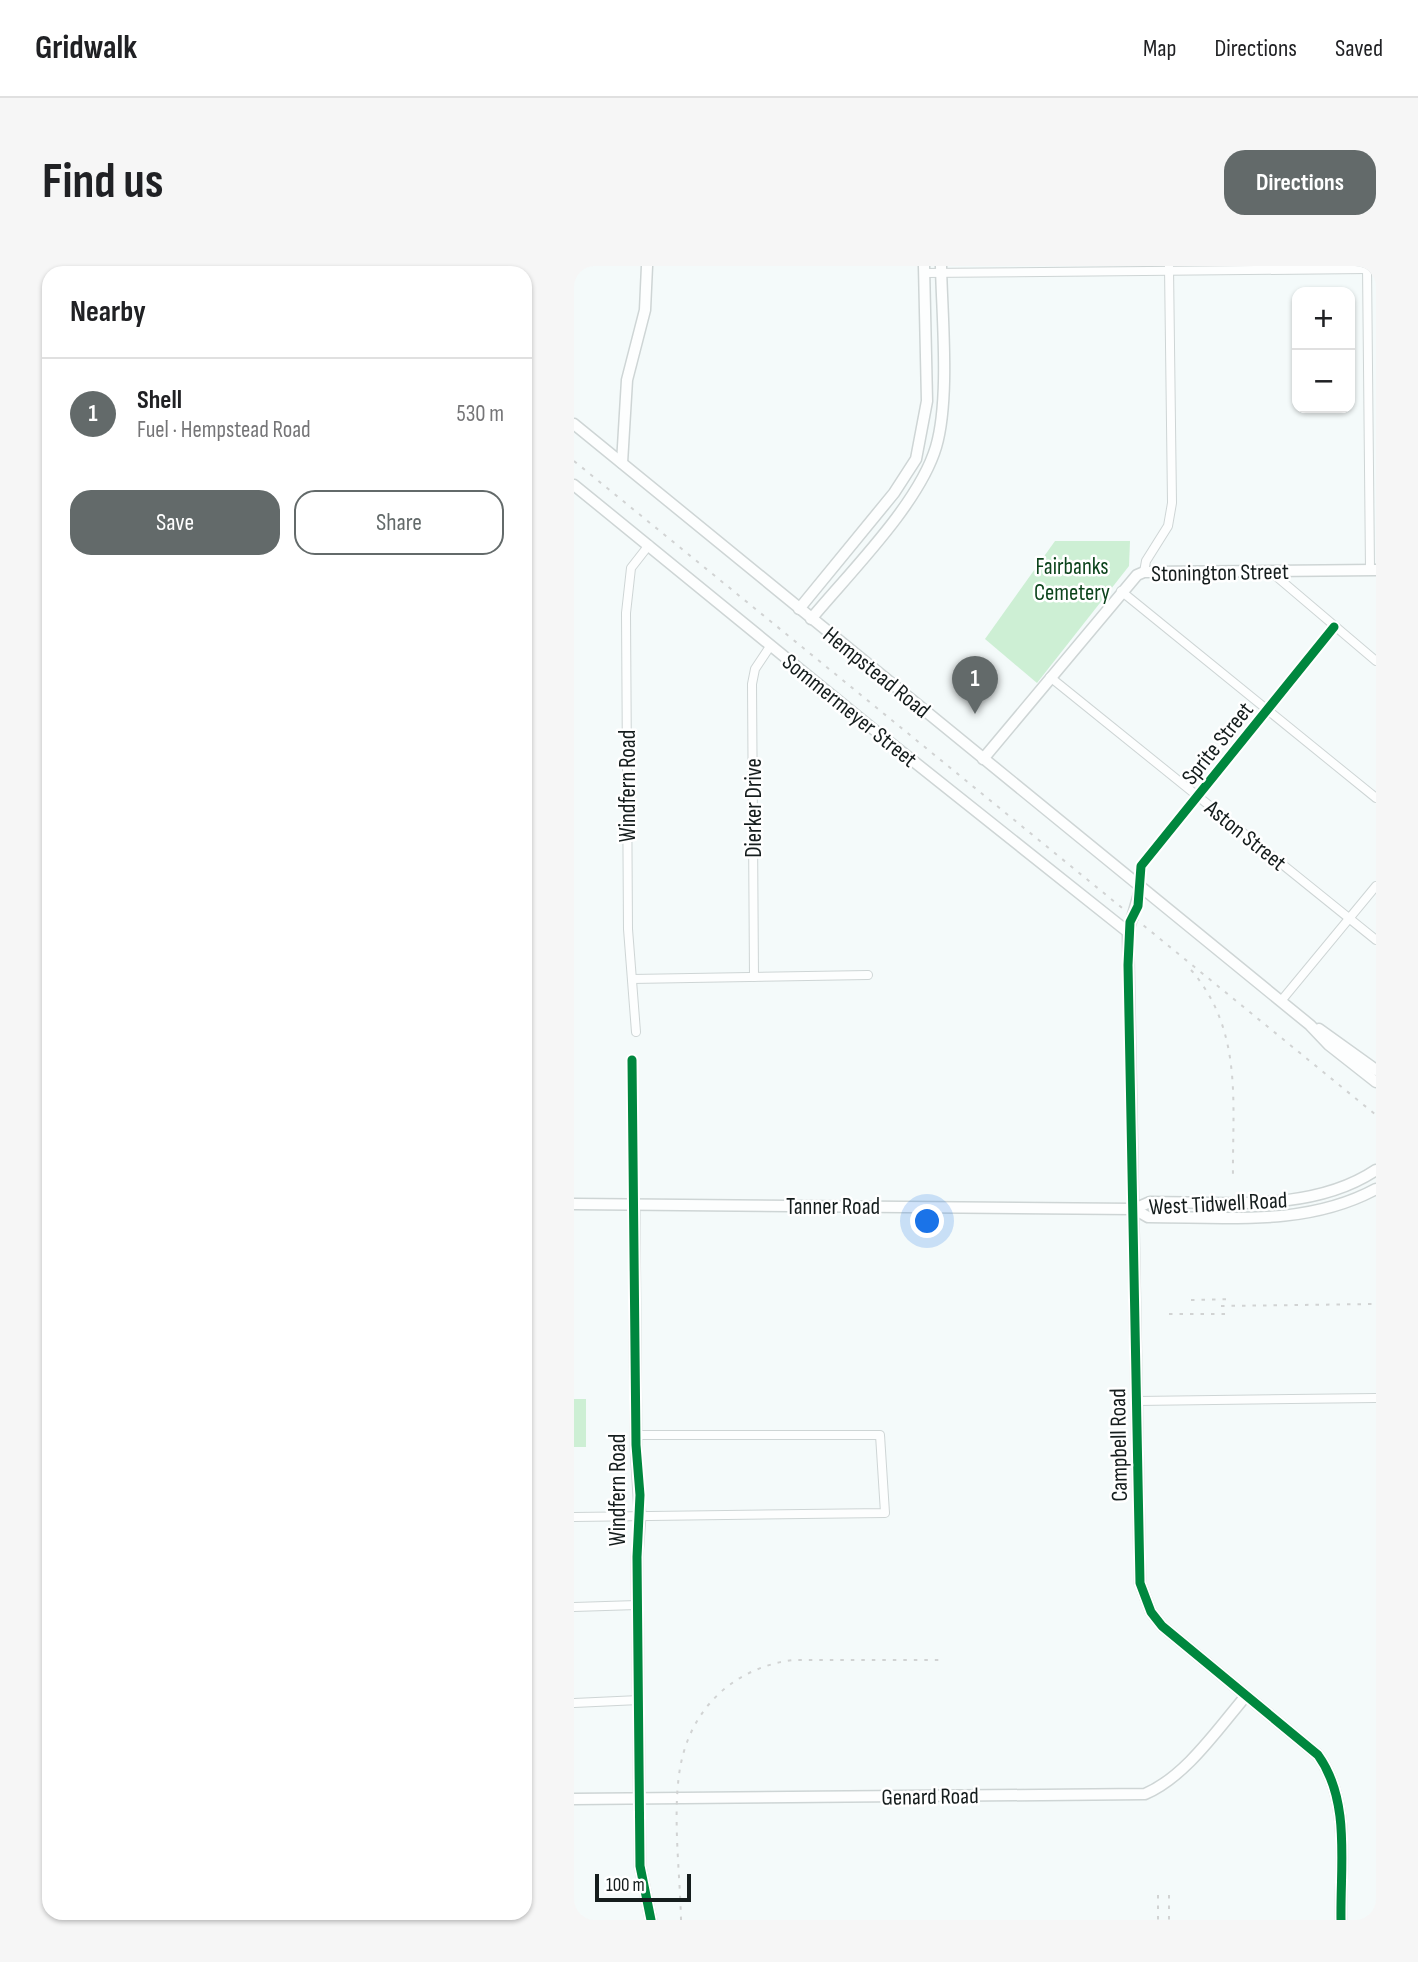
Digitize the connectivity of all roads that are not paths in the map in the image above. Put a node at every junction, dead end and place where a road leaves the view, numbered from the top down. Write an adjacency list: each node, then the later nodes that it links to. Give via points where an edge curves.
1 (647, 266): 12 (street, via 645,310 627,380)
2 (1367, 267): 3 (street); 8 (street)
3 (1169, 268): 5 (street); 19 (street, via 1172,503 1168,526)
4 (924, 270): 5 (street); 6 (street)
5 (941, 270): 7 (street)
6 (926, 357): 7 (street); 10 (street)
7 (942, 360): 11 (street)
8 (1372, 414): 17 (street)
9 (574, 425): 12 (street, Hempstead Road)
10 (924, 425): 11 (street); 14 (street, via 916,459)
11 (940, 427): 15 (street, via 929,466)
12 (622, 463): 21 (street, Hempstead Road)
13 (574, 485): 16 (street, Sommermeyer Street)
14 (884, 505): 15 (street); 21 (street)
15 (897, 514): 22 (street)
16 (649, 545): 24 (street, Sommermeyer Street); 38 (street, Windfern Road, via 631,568 626,613)
17 (1373, 570): 18 (street, Stonington Street)
18 (1270, 571): 19 (street, Stonington Street); 23 (street)
19 (1144, 572): 20 (street, Stonington Street, via 1131,578)
20 (1121, 591): 26 (street, Stonington Street); 27 (street)
21 (799, 608): 22 (street, Hempstead Road)
22 (811, 619): 28 (street, Hempstead Road)
23 (1334, 627): 25 (street); 27 (street, Sprite Street)
24 (771, 645): 34 (street, Sommermeyer Street); 37 (street, Dierker Drive, via 755,669 752,684)
25 (1376, 660)
26 (1050, 677): 28 (street, Stonington Street); 29 (street, Aston Street)
27 (1268, 710): 29 (street, Sprite Street); 30 (street)
28 (984, 759): 32 (street, Hempstead Road)
29 (1198, 796): 32 (street, Sprite Street, via 1141,866); 33 (street, Aston Street)
30 (1376, 798)
31 (1376, 886): 33 (street)
32 (1141, 887): 34 (street, Campbell Road); 39 (street, Hempstead Road)
33 (1350, 918): 35 (street, Aston Street); 39 (street)
34 (1128, 932): 50 (street, Campbell Road)
35 (1376, 940)
36 (868, 975): 37 (street)
37 (754, 977): 38 (street)
38 (632, 979): 40 (street, Windfern Road)
39 (1281, 1001): 42 (street, Hempstead Road, via 1336,1039)
40 (636, 1032)
41 (632, 1060): 49 (street, Windfern Road)
42 (1358, 1062): 43 (street, Hempstead Road); 44 (street, Hempstead Road)
43 (1376, 1070)
44 (1376, 1082)
45 (1376, 1170): 47 (street, West Tidwell Road, via 1340,1189)
46 (1376, 1189): 51 (street, West Tidwell Road, via 1298,1215)
47 (1239, 1202): 50 (street, West Tidwell Road, via 1150,1202); 51 (street)
48 (574, 1204): 49 (street, Tanner Road)
49 (634, 1204): 50 (street, Tanner Road); 54 (street, Windfern Road)
50 (1134, 1209): 51 (street, West Tidwell Road, via 1148,1217); 53 (street, Campbell Road)
51 (1239, 1217)
52 (1376, 1398): 53 (street)
53 (1137, 1401): 59 (street, Campbell Road, via 1143,1595 1162,1626)
54 (636, 1435): 55 (street, Windfern Road); 55 (street, via 880,1435 886,1513)
55 (640, 1516): 56 (street); 57 (street, Windfern Road)
56 (574, 1517)
57 (637, 1605): 58 (street); 60 (street, Windfern Road)
58 (574, 1606)
59 (1245, 1697): 62 (street, Genard Road, via 1183,1766 1158,1789 1145,1794); 65 (street, Campbell Road, via 1318,1755 1332,1774 1339,1802)
60 (639, 1700): 61 (street); 62 (street, Windfern Road)
61 (574, 1703)
62 (639, 1798): 63 (street, Genard Road); 64 (street, Windfern Road, via 640,1866)
63 (574, 1799)
64 (651, 1920)
65 (1341, 1920)

